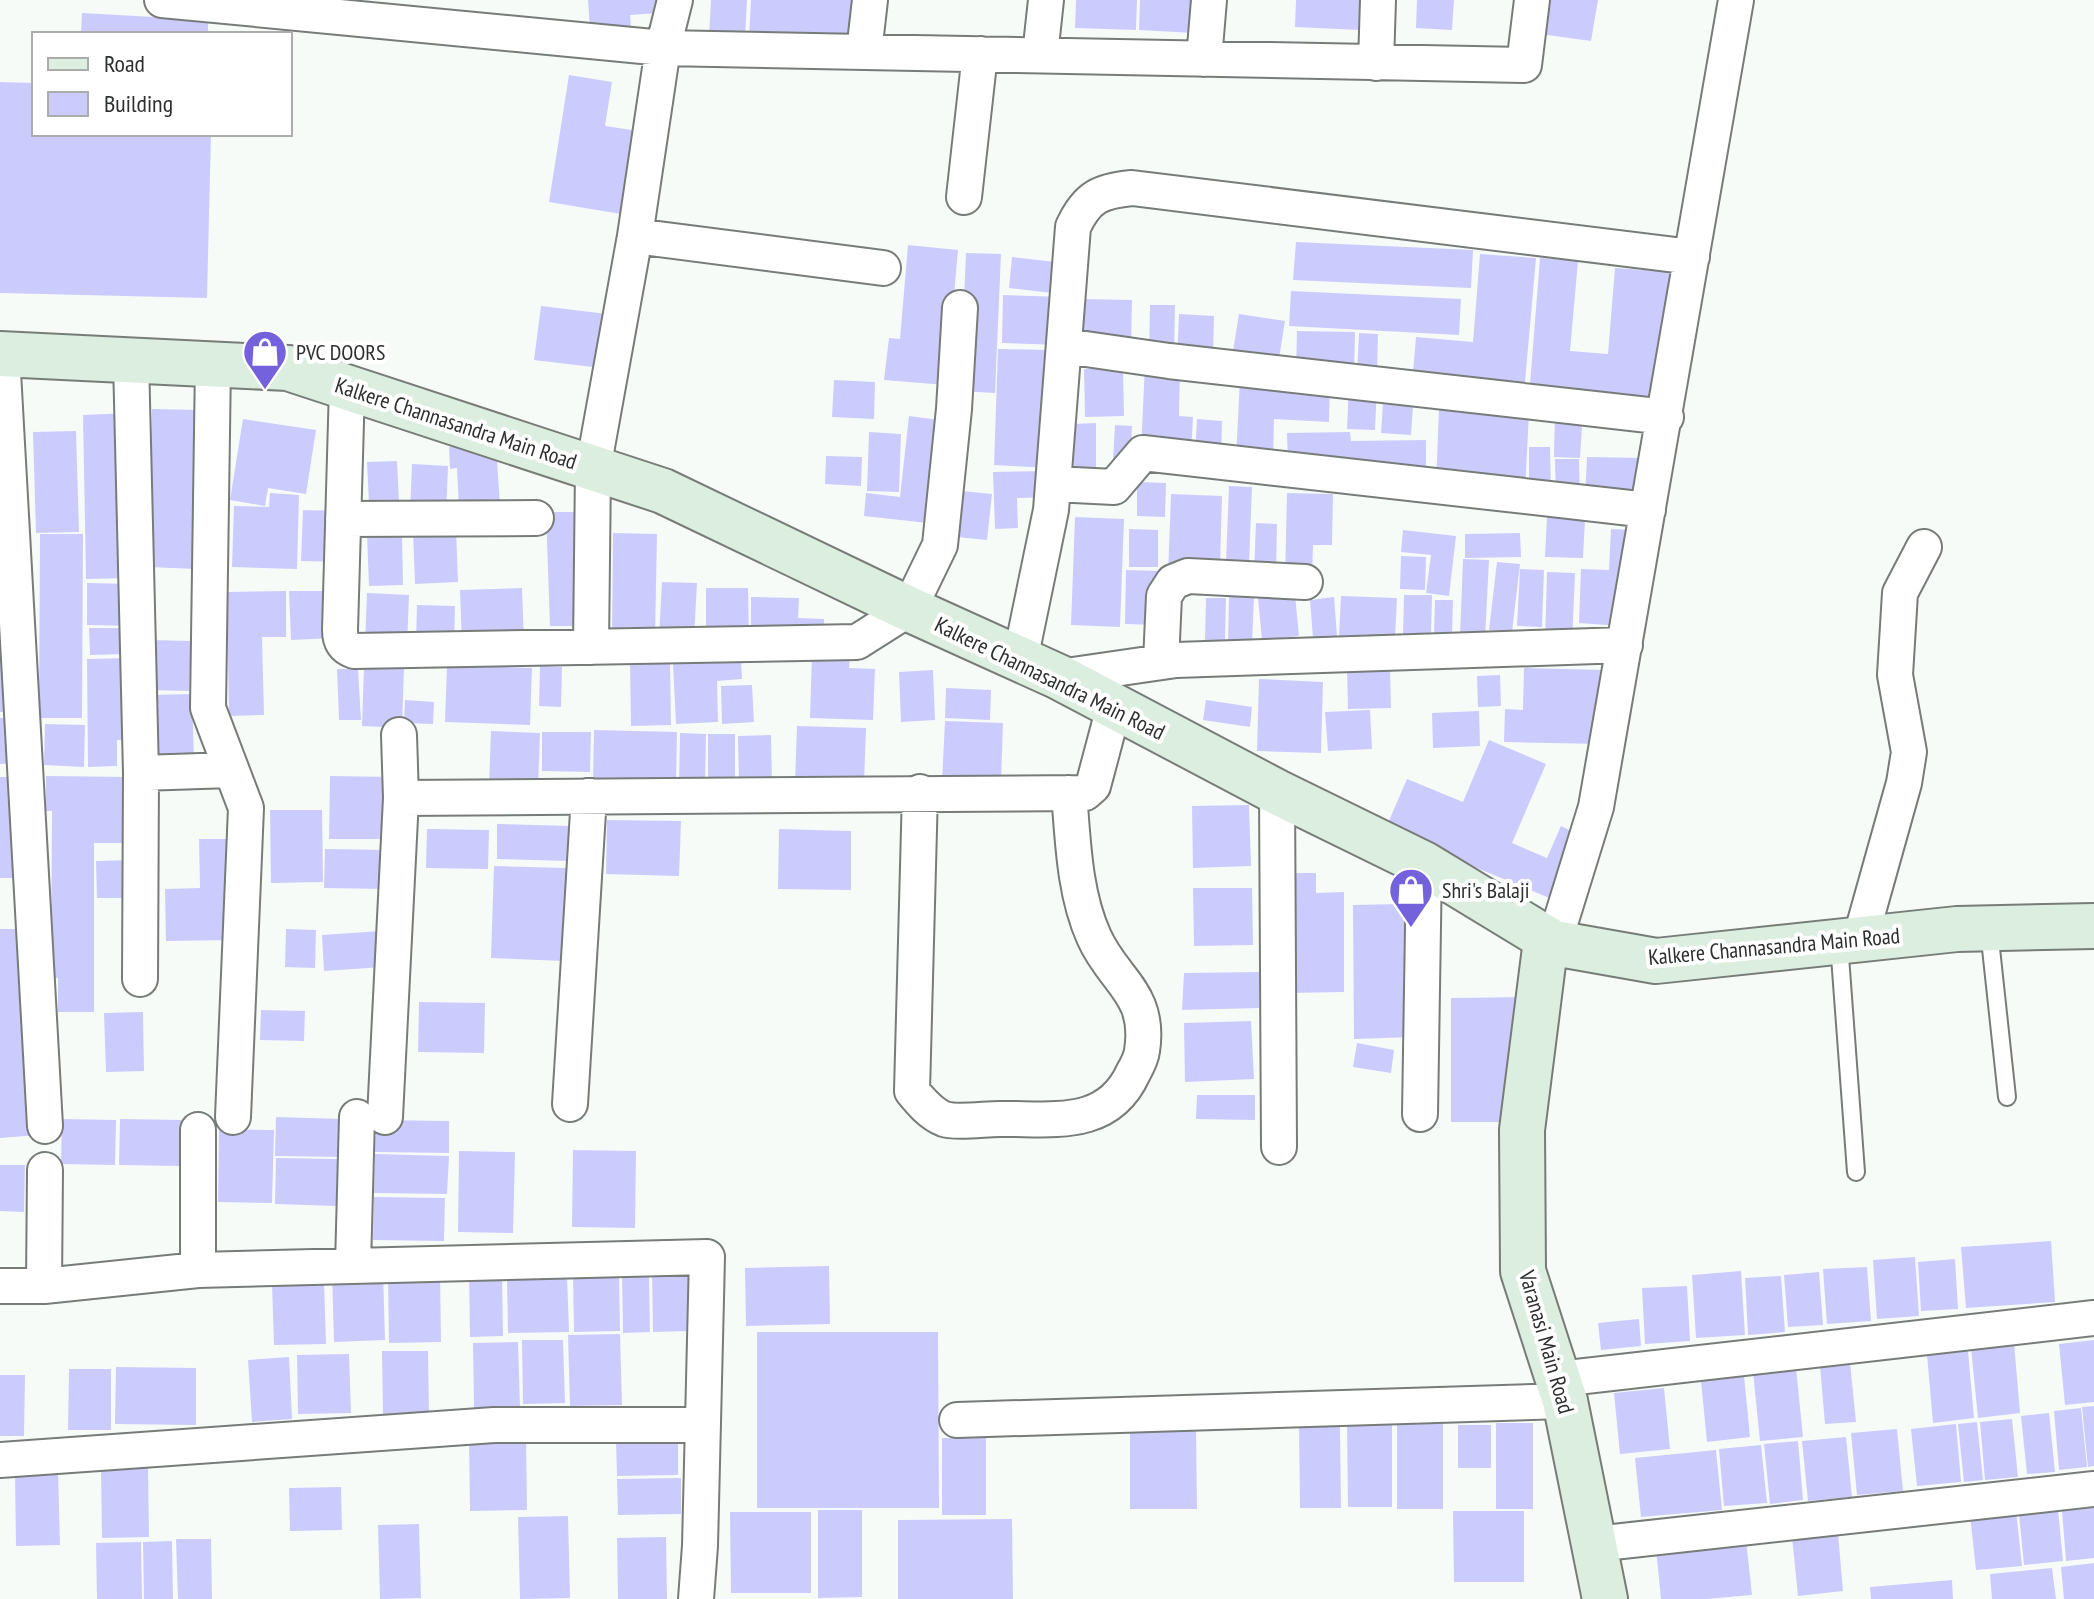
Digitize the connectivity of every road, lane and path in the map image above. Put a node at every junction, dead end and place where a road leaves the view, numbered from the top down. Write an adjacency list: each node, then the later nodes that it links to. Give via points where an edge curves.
1 (162, 0): 9 (street)
2 (675, 0): 9 (street)
3 (870, 0): 10 (street)
4 (1046, 0): 12 (street)
5 (1209, 0): 13 (street)
6 (1378, 0): 14 (street)
7 (1532, 0): 14 (street, via 1524,65)
8 (1736, 0): 17 (street)
9 (663, 48): 10 (street); 16 (street)
10 (864, 52): 11 (street)
11 (980, 54): 12 (street); 15 (street)
12 (1040, 55): 13 (street)
13 (1204, 59): 14 (street)
14 (1376, 63)
15 (964, 197)
16 (635, 236): 18 (street); 26 (street)
17 (1692, 257): 20 (street, via 1132,188 1110,190 1081,210 1073,227); 25 (street)
18 (883, 268)
19 (960, 308): 33 (street, via 940,545)
20 (1065, 346): 25 (street); 27 (street)
21 (1, 354): 22 (main road, Kalkere Channasandra Main Road); 57 (street)
22 (131, 360): 23 (main road, Kalkere Channasandra Main Road); 41 (street)
23 (213, 363): 24 (main road, Kalkere Channasandra Main Road, via 288,368); 40 (street, via 208,708)
24 (347, 387): 26 (main road, Kalkere Channasandra Main Road); 30 (street)
25 (1666, 417): 28 (street)
26 (593, 469): 33 (main road, Kalkere Channasandra Main Road, via 663,491); 35 (street)
27 (1054, 484): 28 (street, via 1114,487 1143,453); 37 (street)
28 (1648, 510): 34 (street)
29 (536, 518): 30 (street)
30 (343, 519): 35 (street, via 340,630 347,648)
31 (1924, 547): 51 (street, via 1900,593 1895,675 1909,752 1904,783)
32 (1305, 582): 36 (street, via 1188,576 1173,582 1164,596)
33 (909, 609): 35 (street, via 857,642); 37 (main road, Kalkere Channasandra Main Road)
34 (1625, 645): 36 (street); 50 (street, via 1596,807)
35 (591, 647)
36 (1161, 662): 37 (street)
37 (1039, 669): 38 (main road, Kalkere Channasandra Main Road)
38 (1114, 707): 43 (main road, Kalkere Channasandra Main Road); 44 (street, via 1093,786 1085,793)
39 (399, 735): 46 (street)
40 (231, 770): 41 (street); 56 (street, via 246,808)
41 (141, 773): 52 (street)
42 (920, 792): 44 (street); 44 (street, via 912,1091 946,1120 1083,1117 1109,1106 1128,1085 1142,1055 1145,1022 1138,1003 1094,938 1083,904); 45 (street)
43 (1277, 792): 47 (main road, Kalkere Channasandra Main Road); 59 (street)
44 (1069, 793)
45 (589, 796): 46 (street); 54 (street)
46 (401, 798): 62 (street)
47 (1424, 864): 50 (main road, Kalkere Channasandra Main Road); 55 (street)
48 (2094, 926): 49 (main road, Kalkere Channasandra Main Road)
49 (1988, 929): 51 (main road, Kalkere Channasandra Main Road); 53 (lane)
50 (1550, 941): 51 (main road, Kalkere Channasandra Main Road, via 1656,961); 67 (main road, Varanasi Main Road, via 1522,1130 1523,1271)
51 (1850, 941): 61 (lane)
52 (140, 979)
53 (2007, 1097)
54 (570, 1104)
55 (1420, 1114)
56 (233, 1117)
57 (45, 1126)
58 (198, 1130): 63 (street)
59 (1279, 1147)
60 (45, 1170): 65 (street)
61 (1856, 1172)
62 (353, 1265): 63 (street); 69 (street, via 707,1257)
63 (198, 1270): 65 (street)
64 (0, 1286): 65 (street)
65 (44, 1286)
66 (2094, 1318): 67 (street)
67 (1562, 1390): 68 (street); 72 (main road, Varanasi Main Road)
68 (957, 1420)
69 (703, 1425): 70 (street, via 494,1425); 73 (street)
70 (0, 1460)
71 (2094, 1489): 72 (street)
72 (1595, 1544): 74 (main road, Varanasi Main Road)
73 (696, 1599)
74 (1604, 1599)

